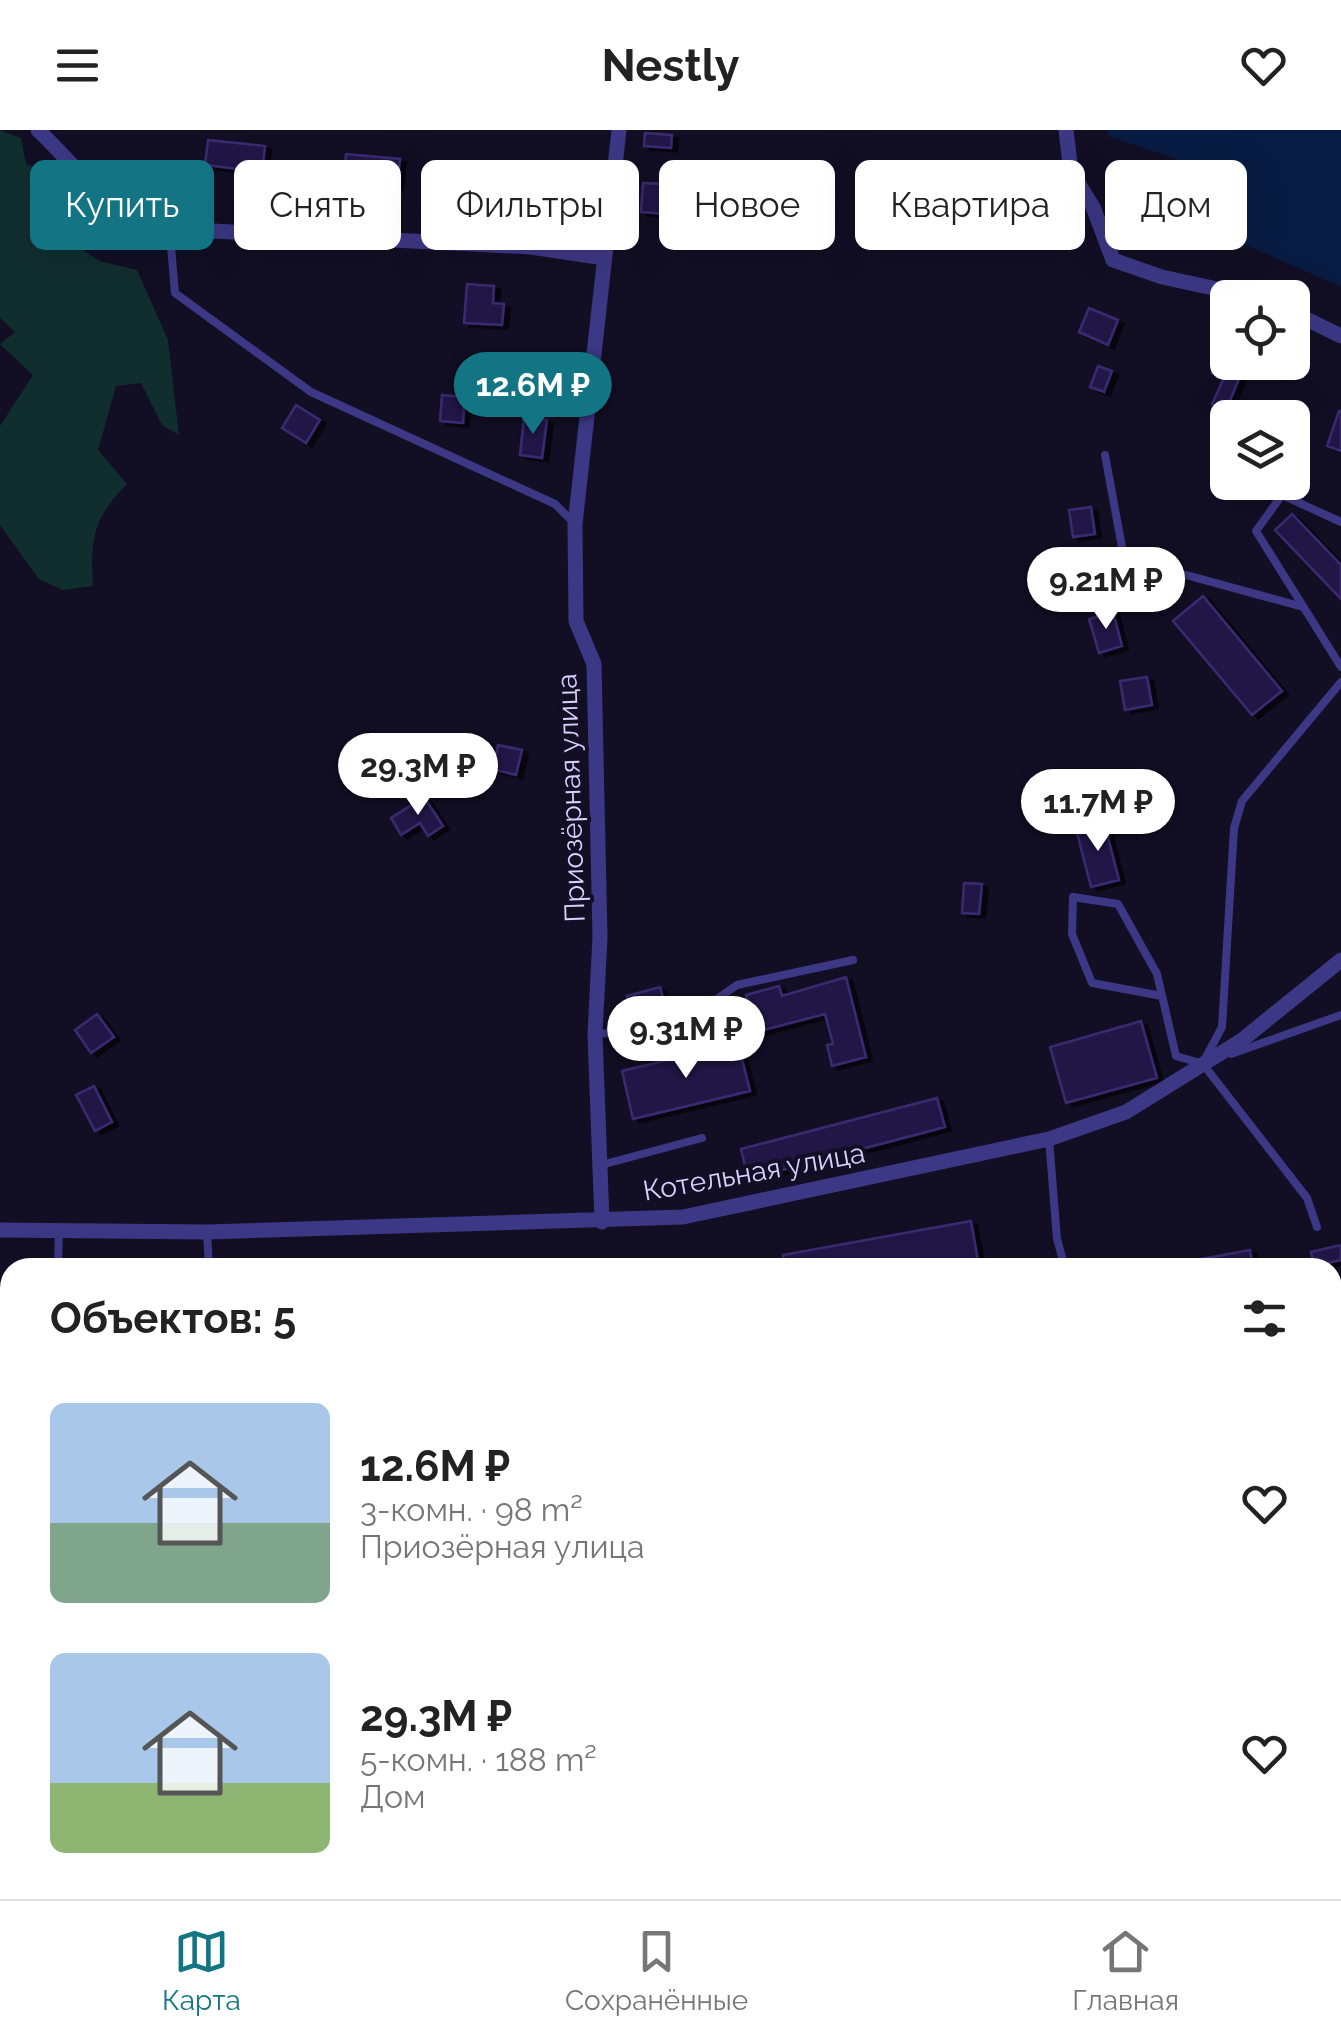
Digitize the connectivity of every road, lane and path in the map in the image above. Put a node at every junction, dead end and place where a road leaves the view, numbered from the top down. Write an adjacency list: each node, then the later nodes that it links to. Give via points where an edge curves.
1 (38, 130): 4 (street)
2 (618, 130): 7 (street, Приозёрная улица)
3 (1066, 130): 8 (street, via 1071,172 1093,206 1112,260)
4 (70, 160)
5 (214, 230): 7 (street, via 512,246)
6 (171, 250): 13 (lane, via 175,293 311,392 555,504)
7 (604, 258): 13 (street, Приозёрная улица)
8 (1210, 287)
9 (1310, 321): 10 (street)
10 (1341, 336)
11 (1105, 455): 14 (lane, via 1124,558)
12 (1341, 522): 14 (lane, via 1282,495 1256,530)
13 (575, 524): 21 (street, Приозёрная улица, via 576,621 594,664 600,937)
14 (1304, 607): 15 (lane)
15 (1341, 668)
16 (1341, 682): 22 (lane, via 1242,802 1234,828 1222,1027)
17 (854, 960): 21 (lane, via 737,985 701,1010 634,1031)
18 (1341, 960): 22 (street, Котельная улица)
19 (1162, 996): 19 (lane, via 1092,982 1072,934 1073,897 1118,904 1145,947); 22 (lane, via 1176,1056)
20 (1341, 1015): 22 (lane)
21 (595, 1034): 25 (street, Приозёрная улица)
22 (1204, 1064): 24 (street, Котельная улица, via 1126,1112); 27 (lane, via 1308,1198)
23 (702, 1138): 25 (lane)
24 (1050, 1138): 26 (street, Котельная улица, via 683,1216); 33 (lane)
25 (601, 1165): 26 (street, Приозёрная улица)
26 (602, 1222): 30 (street, Котельная улица)
27 (1317, 1228)
28 (0, 1230): 29 (street, Котельная улица)
29 (59, 1230): 30 (street, Котельная улица); 31 (lane)
30 (207, 1232): 32 (lane)
31 (58, 1258)
32 (208, 1258)
33 (1062, 1258)

